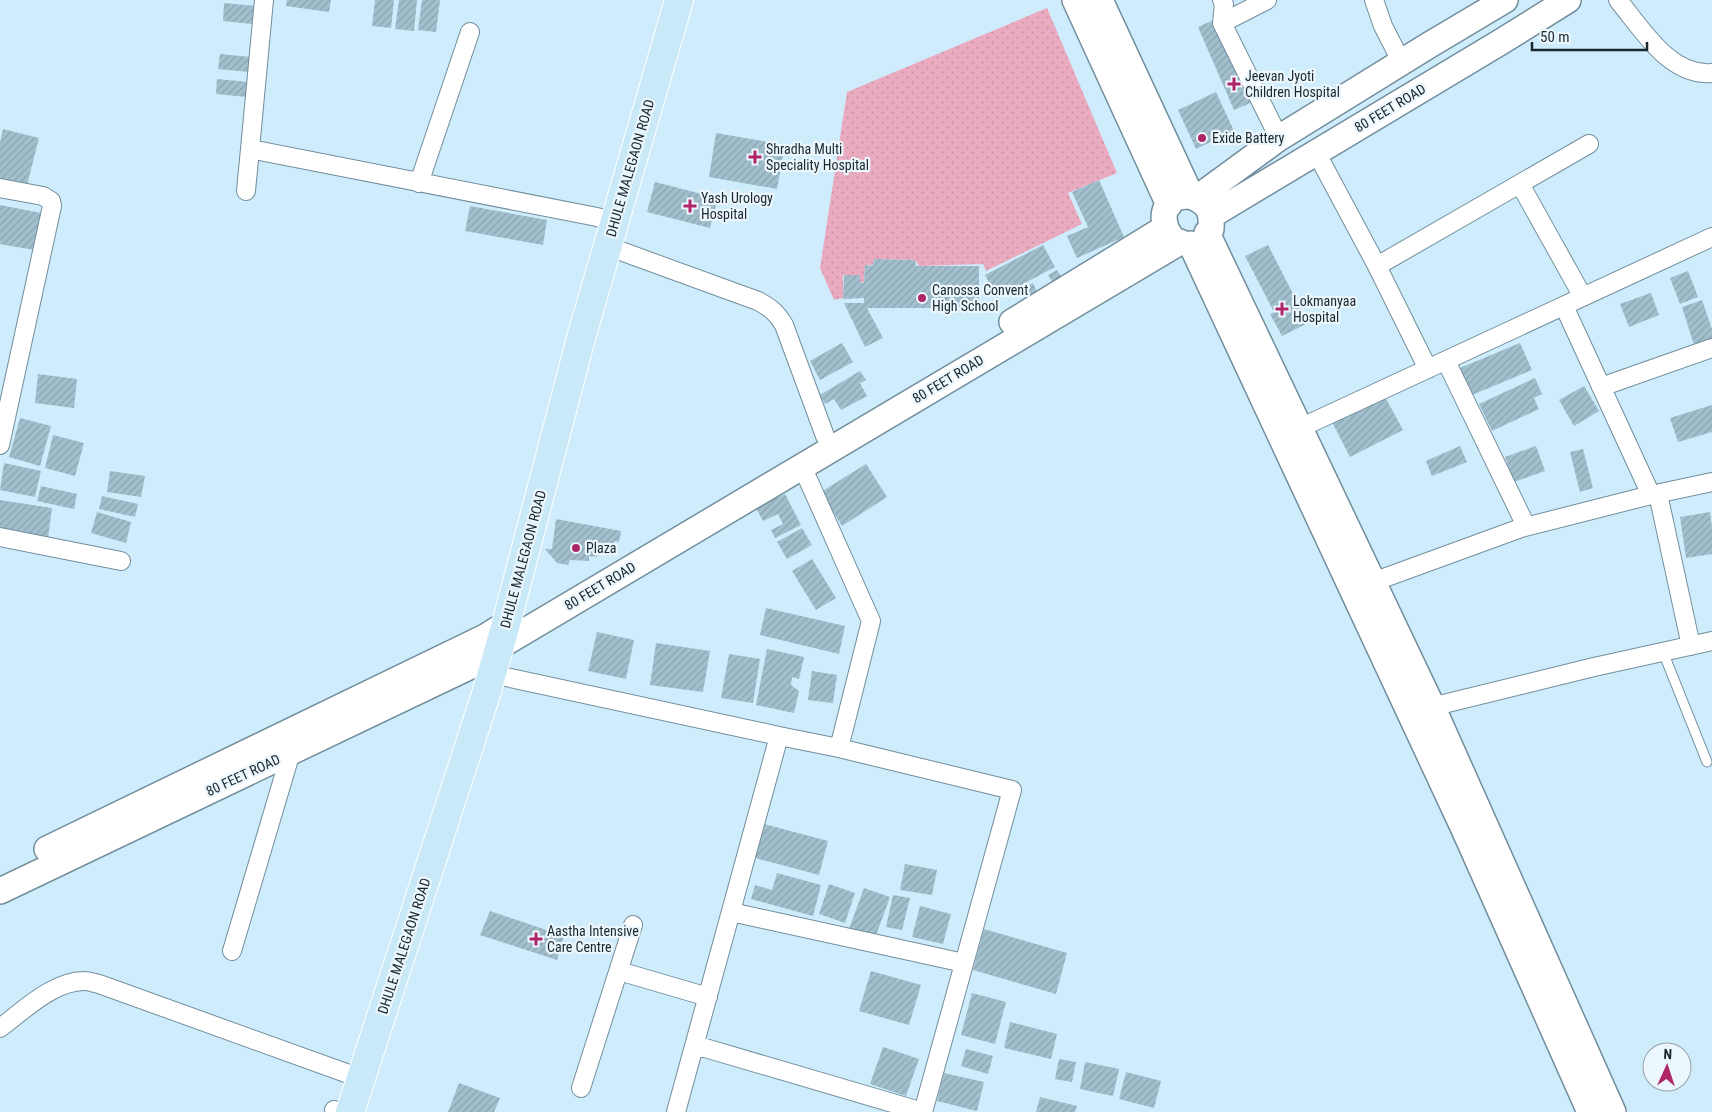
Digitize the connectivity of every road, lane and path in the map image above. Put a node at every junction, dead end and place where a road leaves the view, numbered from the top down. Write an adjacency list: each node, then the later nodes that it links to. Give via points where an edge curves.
1 (264, 0): 18 (street)
2 (662, 0): 25 (main road)
3 (679, 0): 25 (main road, DHULE MALEGAON ROAD)
4 (1075, 0): 24 (main road)
5 (1100, 0): 24 (main road)
6 (1222, 0): 12 (street)
7 (1266, 0): 12 (street)
8 (1374, 0): 14 (street, via 1382,26)
9 (1505, 0): 14 (main road, 80 FEET ROAD)
10 (1568, 0): 19 (main road, 80 FEET ROAD)
11 (1618, 0): 15 (street, via 1674,63 1685,69)
12 (1222, 23): 16 (street)
13 (470, 32): 20 (street)
14 (1402, 62): 16 (main road, 80 FEET ROAD)
15 (1712, 73)
16 (1279, 138): 24 (main road, 80 FEET ROAD)
17 (1589, 144): 21 (street)
18 (250, 149): 20 (street); 23 (street)
19 (1316, 152): 24 (main road, 80 FEET ROAD); 27 (street)
20 (419, 184): 25 (street)
21 (1520, 184): 27 (street); 28 (street)
22 (0, 188): 36 (street, via 43,196 51,201 52,206)
23 (246, 191)
24 (1189, 220): 34 (main road); 35 (main road, 80 FEET ROAD); 37 (main road, 80 FEET ROAD); 49 (main road)
25 (606, 229): 35 (street, via 771,308 784,326); 44 (main road, DHULE MALEGAON ROAD, via 581,338)
26 (1712, 237): 28 (street)
27 (1377, 266): 32 (street)
28 (1583, 297): 29 (street)
29 (1564, 306): 31 (street); 33 (street)
30 (1712, 348): 33 (street)
31 (1446, 361): 32 (street); 40 (street)
32 (1428, 369): 34 (street)
33 (1601, 388): 39 (street)
34 (1300, 428): 43 (main road)
35 (825, 436): 44 (main road, 80 FEET ROAD)
36 (0, 444)
37 (802, 466): 44 (main road, 80 FEET ROAD); 51 (street, via 871,621)
38 (1712, 482): 39 (street)
39 (1654, 494): 40 (street); 46 (street)
40 (1526, 526): 43 (street)
41 (0, 537): 42 (street)
42 (121, 561)
43 (1373, 582): 49 (main road)
44 (497, 636): 48 (main road, DHULE MALEGAON ROAD); 54 (main road, 80 FEET ROAD)
45 (1712, 641): 46 (street)
46 (1691, 646): 47 (street)
47 (1663, 652): 49 (street); 53 (lane)
48 (484, 669): 50 (street); 52 (main road, 80 FEET ROAD); 64 (main road); 66 (main road, DHULE MALEGAON ROAD)
49 (1421, 710): 69 (main road, via 1463,827); 70 (main road)
50 (779, 736): 51 (street); 56 (street)
51 (839, 748): 59 (street, via 1012,790)
52 (290, 752): 55 (main road, 80 FEET ROAD); 58 (street)
53 (1707, 762)
54 (0, 872)
55 (0, 891)
56 (731, 912): 59 (street); 61 (street)
57 (633, 925): 60 (street)
58 (232, 951)
59 (964, 963): 68 (street)
60 (618, 970): 61 (street); 65 (street)
61 (708, 997): 63 (street)
62 (0, 1028): 64 (street, via 52,990 84,981)
63 (695, 1045): 67 (street); 68 (street)
64 (346, 1074): 66 (main road)
65 (581, 1088)
66 (339, 1111)
67 (676, 1112)
68 (923, 1112)
69 (1590, 1112)
70 (1612, 1112)

